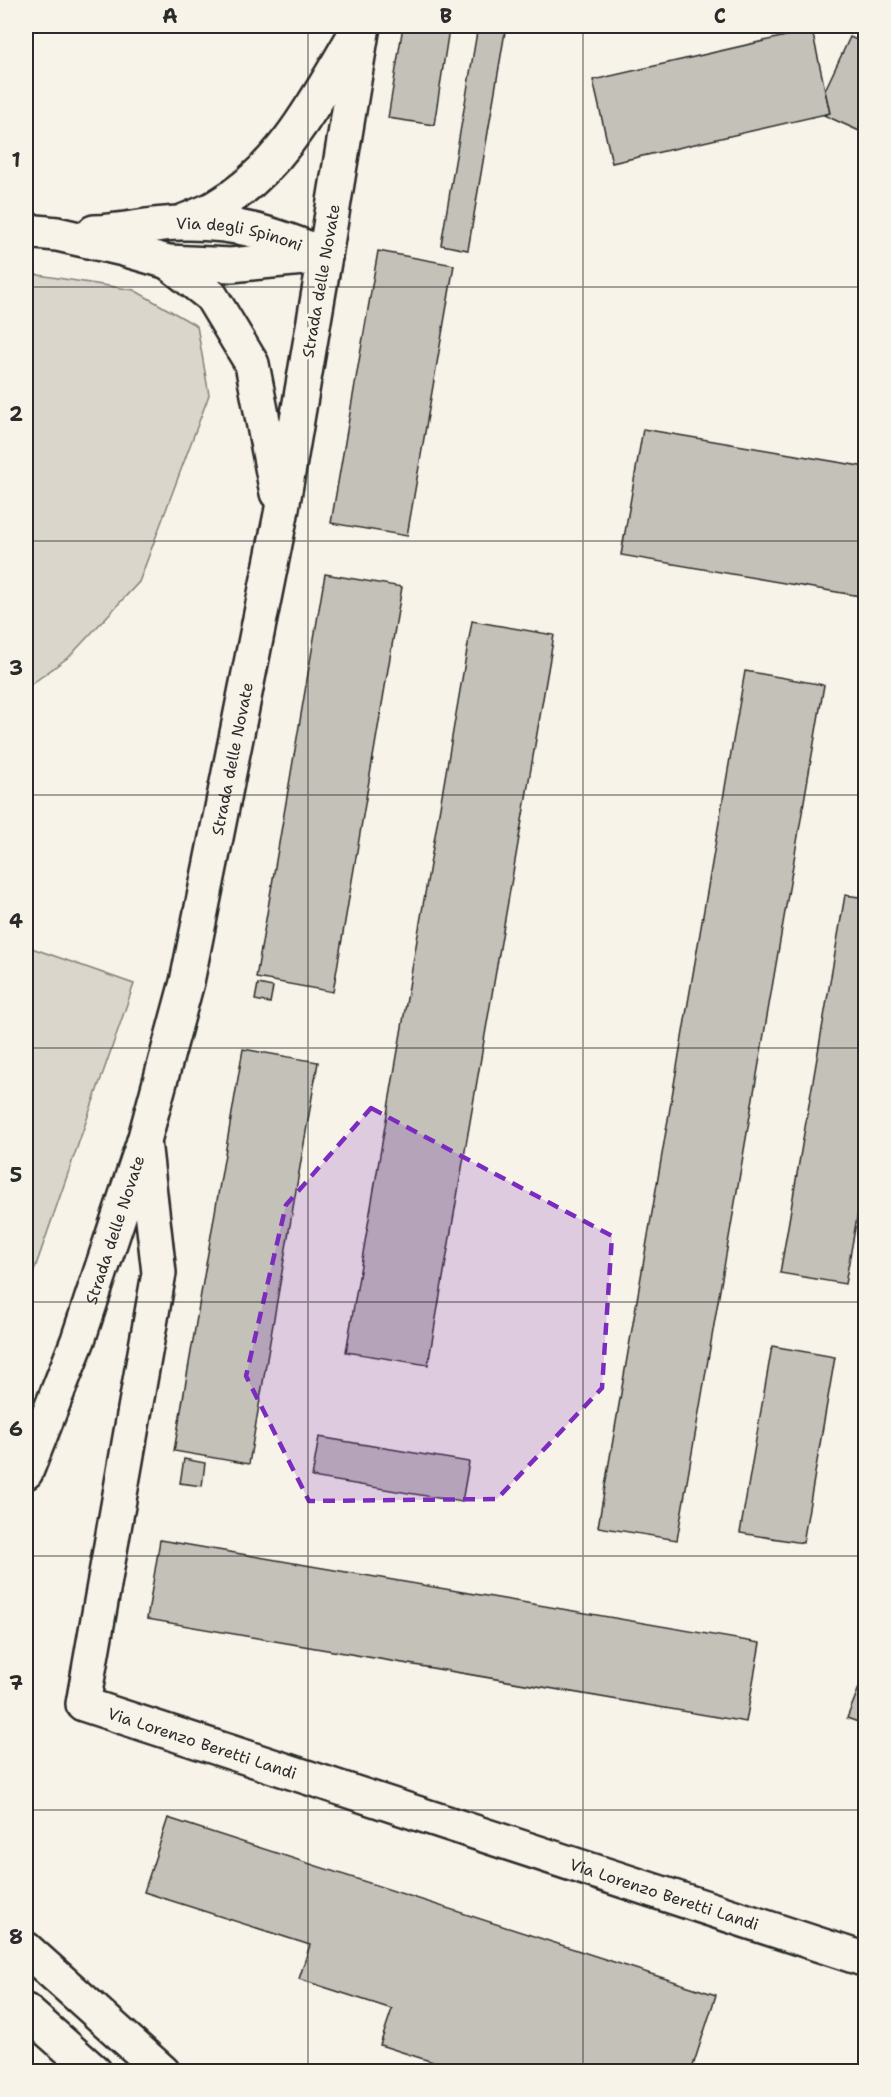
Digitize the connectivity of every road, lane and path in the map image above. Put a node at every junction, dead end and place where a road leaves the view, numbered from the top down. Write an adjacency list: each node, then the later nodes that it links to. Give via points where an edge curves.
1 (361, 26): 2 (main road, via 295,133 256,177 216,207); 4 (main road, Strada delle Novate)
2 (181, 223): 3 (main road, Via degli Spinoni, via 122,231); 4 (main road, Via degli Spinoni, via 240,226 275,234)
3 (41, 232): 5 (main road, Via degli Spinoni)
4 (325, 256): 5 (main road, Via degli Spinoni, via 231,265); 6 (main road, Strada delle Novate)
5 (168, 262): 6 (main road, via 211,296 252,364)
6 (281, 514): 7 (main road, Strada delle Novate, via 187,982)
7 (144, 1141): 8 (main road, Strada delle Novate, via 78,1340); 10 (main road, Via Lorenzo Beretti Landi, via 159,1273 82,1704)
8 (26, 1472)
9 (29, 1952): 14 (main road)
10 (866, 1960)
11 (26, 2013): 12 (main road); 13 (main road)
12 (80, 2072)
13 (95, 2072)
14 (163, 2072)

